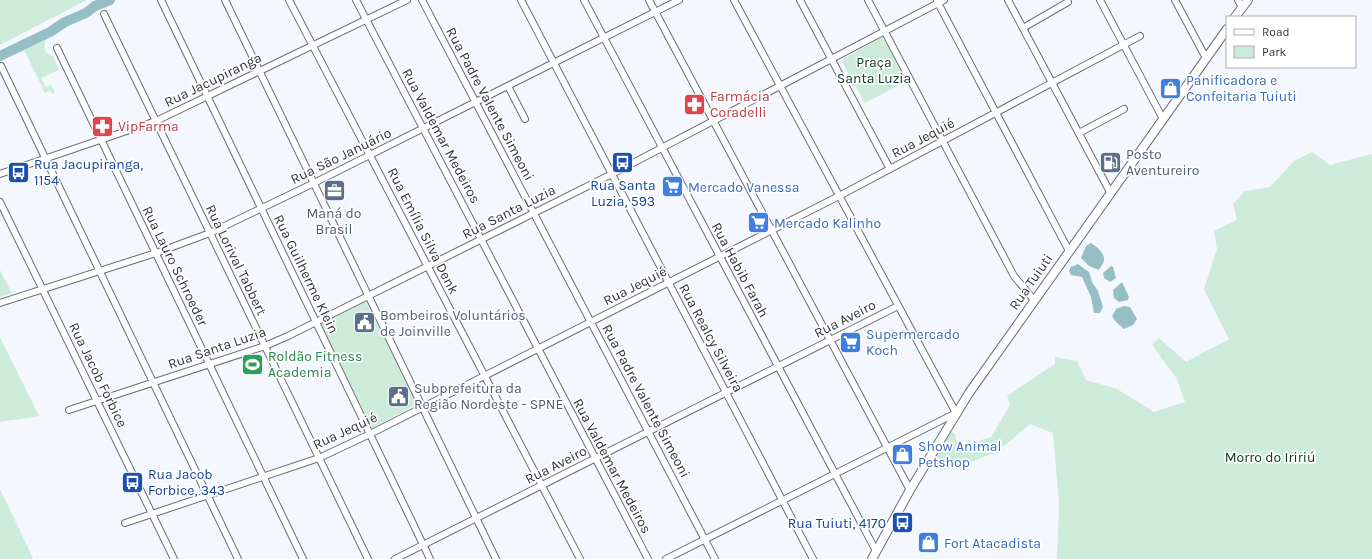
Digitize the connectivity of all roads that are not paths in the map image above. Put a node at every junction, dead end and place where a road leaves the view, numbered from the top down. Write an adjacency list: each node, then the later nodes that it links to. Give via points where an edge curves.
1 (161, 0): 43 (street, Rua Guilherme Klein)
2 (225, 0): 39 (street)
3 (289, 0): 32 (street, Rua Emília Silva Denk)
4 (356, 0): 26 (street, Rua Valdemar Medeiros)
5 (407, 0): 26 (street, Rua Jacupiranga)
6 (422, 0): 44 (street, Rua Padre Valente Simeoni)
7 (521, 0): 37 (street, Rua Realcy Silveira)
8 (584, 0): 31 (street, Rua Habib Farah)
9 (649, 0): 23 (street)
10 (679, 0): 23 (street, Rua São Januário)
11 (734, 0): 42 (street)
12 (800, 0): 36 (street)
13 (868, 0): 29 (street)
14 (944, 0): 20 (street, Rua Santa Luzia)
15 (1008, 0): 27 (street)
16 (1100, 0): 33 (street)
17 (1175, 0): 35 (street)
18 (1238, 0): 22 (street)
19 (1248, 0): 22 (main road)
20 (937, 2): 29 (street, Rua Santa Luzia); 46 (street)
21 (1068, 2): 27 (street)
22 (1242, 8): 25 (main road)
23 (656, 12): 31 (street, Rua São Januário); 50 (street)
24 (104, 14): 49 (street, Rua Lorival Tabbert)
25 (1237, 16)
26 (366, 19): 32 (street, Rua Jacupiranga); 51 (street, Rua Valdemar Medeiros)
27 (1023, 28): 40 (street)
28 (1226, 30): 35 (main road, Rua Tuiuti)
29 (885, 32): 36 (street, Rua Santa Luzia); 54 (street)
30 (1140, 36): 33 (street, Rua Jequié)
31 (604, 38): 37 (street, Rua São Januário); 55 (street, Rua Habib Farah)
32 (313, 45): 39 (street, Rua Jacupiranga); 56 (street, Rua Emília Silva Denk)
33 (1123, 45): 40 (street, Rua Jequié); 48 (street)
34 (57, 48): 53 (street, Rua Lauro Schroeder)
35 (1206, 58): 48 (main road, Rua Tuiuti)
36 (832, 59): 42 (street, Rua Santa Luzia); 58 (street)
37 (554, 63): 41 (street, Rua São Januário); 60 (street, Rua Realcy Silveira)
38 (1, 66): 57 (street)
39 (259, 71): 43 (street, Rua Jacupiranga); 61 (street)
40 (1052, 83): 46 (street, Rua Jequié); 52 (street)
41 (508, 86): 44 (street, Rua São Januário); 47 (street)
42 (780, 86): 50 (street, Rua Santa Luzia); 63 (street)
43 (207, 96): 49 (street, Rua Jacupiranga); 65 (street, Rua Guilherme Klein)
44 (475, 102): 51 (street, Rua São Januário); 66 (street, Rua Padre Valente Simeoni)
45 (1124, 109): 52 (street)
46 (996, 113): 54 (street, Rua Jequié); 70 (street)
47 (525, 119)
48 (1163, 119): 62 (main road, Rua Tuiuti)
49 (156, 120): 53 (street, Rua Jacupiranga); 68 (street, Rua Lorival Tabbert)
50 (713, 121): 55 (street, Rua Santa Luzia); 67 (street)
51 (423, 128): 56 (street, Rua São Januário); 69 (street, Rua Valdemar Medeiros)
52 (1079, 133): 62 (street)
53 (101, 140): 57 (street, Rua Jacupiranga); 71 (street, Rua Lauro Schroeder)
54 (943, 141): 58 (street, Rua Jequié); 78 (street, via 1014,276)
55 (662, 147): 60 (street, Rua Santa Luzia); 72 (street, Rua Habib Farah)
56 (370, 155): 61 (street, Rua São Januário); 73 (street, Rua Emília Silva Denk)
57 (45, 158): 59 (street, Rua Jacupiranga); 74 (street)
58 (890, 169): 63 (street, Rua Jequié)
59 (0, 174)
60 (612, 174): 66 (street, Rua Santa Luzia); 75 (street, Rua Realcy Silveira)
61 (314, 183): 65 (street, Rua São Januário); 77 (street)
62 (1110, 192): 70 (main road, Rua Tuiuti)
63 (839, 196): 67 (street, Rua Jequié); 80 (street)
64 (0, 202): 76 (street, Rua Jacob Forbice)
65 (261, 208): 68 (street, Rua São Januário); 81 (street, Rua Guilherme Klein)
66 (533, 213): 69 (street, Rua Santa Luzia); 82 (street, Rua Padre Valente Simeoni)
67 (772, 230): 72 (street, Rua Jequié); 83 (street)
68 (210, 233): 71 (street, Rua São Januário); 84 (street, Rua Lorival Tabbert)
69 (481, 239): 73 (street, Rua Santa Luzia); 85 (street, Rua Valdemar Medeiros)
70 (1069, 251): 78 (main road, Rua Tuiuti)
71 (156, 253): 74 (street, Rua São Januário); 86 (street, Rua Lauro Schroeder)
72 (720, 256): 75 (street, Rua Jequié); 87 (street, Rua Habib Farah)
73 (428, 266): 77 (street, Rua Santa Luzia); 88 (street, Rua Emília Silva Denk)
74 (100, 271): 76 (street, Rua São Januário); 89 (street)
75 (668, 282): 82 (street, Rua Jequié); 90 (street, Rua Realcy Silveira)
76 (43, 289): 79 (street, Rua São Januário); 91 (street, Rua Jacob Forbice)
77 (368, 296): 81 (street, Rua Santa Luzia); 92 (street)
78 (1034, 300): 94 (main road, Rua Tuiuti)
79 (0, 303)
80 (898, 306): 83 (street, Rua Aveiro); 94 (street)
81 (316, 322): 84 (street, Rua Santa Luzia); 96 (street, Rua Guilherme Klein)
82 (590, 322): 85 (street, Rua Jequié); 95 (street, Rua Padre Valente Simeoni)
83 (830, 340): 87 (street, Rua Aveiro); 97 (street)
84 (265, 346): 86 (street, Rua Santa Luzia); 98 (street, Rua Lorival Tabbert)
85 (538, 349): 88 (street, Rua Jequié); 99 (street, Rua Valdemar Medeiros)
86 (209, 364): 89 (street, Rua Santa Luzia); 101 (street, Rua Lauro Schroeder)
87 (778, 366): 90 (street, Rua Aveiro); 100 (street, Rua Habib Farah)
88 (485, 376): 92 (street, Rua Jequié); 102 (street, Rua Emília Silva Denk)
89 (153, 383): 91 (street, Rua Santa Luzia); 104 (street)
90 (726, 393): 95 (street, Rua Aveiro); 105 (street, Rua Realcy Silveira)
91 (97, 401): 93 (street, Rua Santa Luzia); 106 (street, Rua Jacob Forbice)
92 (423, 407): 96 (street, Rua Jequié); 107 (street)
93 (69, 410)
94 (956, 413): 97 (street); 103 (main road, Rua Tuiuti)
95 (648, 432): 99 (street, Rua Aveiro); 109 (street, Rua Padre Valente Simeoni)
96 (370, 434): 98 (street, Rua Jequié); 110 (street, Rua Guilherme Klein)
97 (887, 448): 100 (street); 103 (street)
98 (319, 458): 101 (street, Rua Jequié); 115 (street, Rua Lorival Tabbert)
99 (595, 459): 102 (street, Rua Aveiro); 120 (street, Rua Valdemar Medeiros)
100 (835, 474): 105 (street); 111 (street, Rua Habib Farah)
101 (263, 477): 104 (street, Rua Jequié); 114 (street, Rua Lauro Schroeder)
102 (542, 486): 107 (street, Rua Aveiro); 119 (street, Rua Emília Silva Denk)
103 (910, 490): 111 (main road, Rua Tuiuti)
104 (208, 496): 106 (street, Rua Jequié); 113 (street)
105 (783, 500): 109 (street); 123 (street, Rua Realcy Silveira)
106 (152, 513): 108 (street, Rua Jequié); 112 (street, Rua Jacob Forbice)
107 (477, 519): 110 (street, Rua Aveiro); 118 (street)
108 (125, 523)
109 (704, 540): 121 (street); 122 (street, Rua Padre Valente Simeoni)
110 (423, 546): 116 (street, Rua Aveiro); 117 (street, Rua Guilherme Klein)
111 (876, 551): 124 (main road, Rua Tuiuti)
112 (174, 559)
113 (238, 559)
114 (303, 559)
115 (368, 559)
116 (395, 559)
117 (430, 559)
118 (496, 559)
119 (580, 559)
120 (648, 559)
121 (666, 559)
122 (715, 559)
123 (813, 559)
124 (872, 559)

